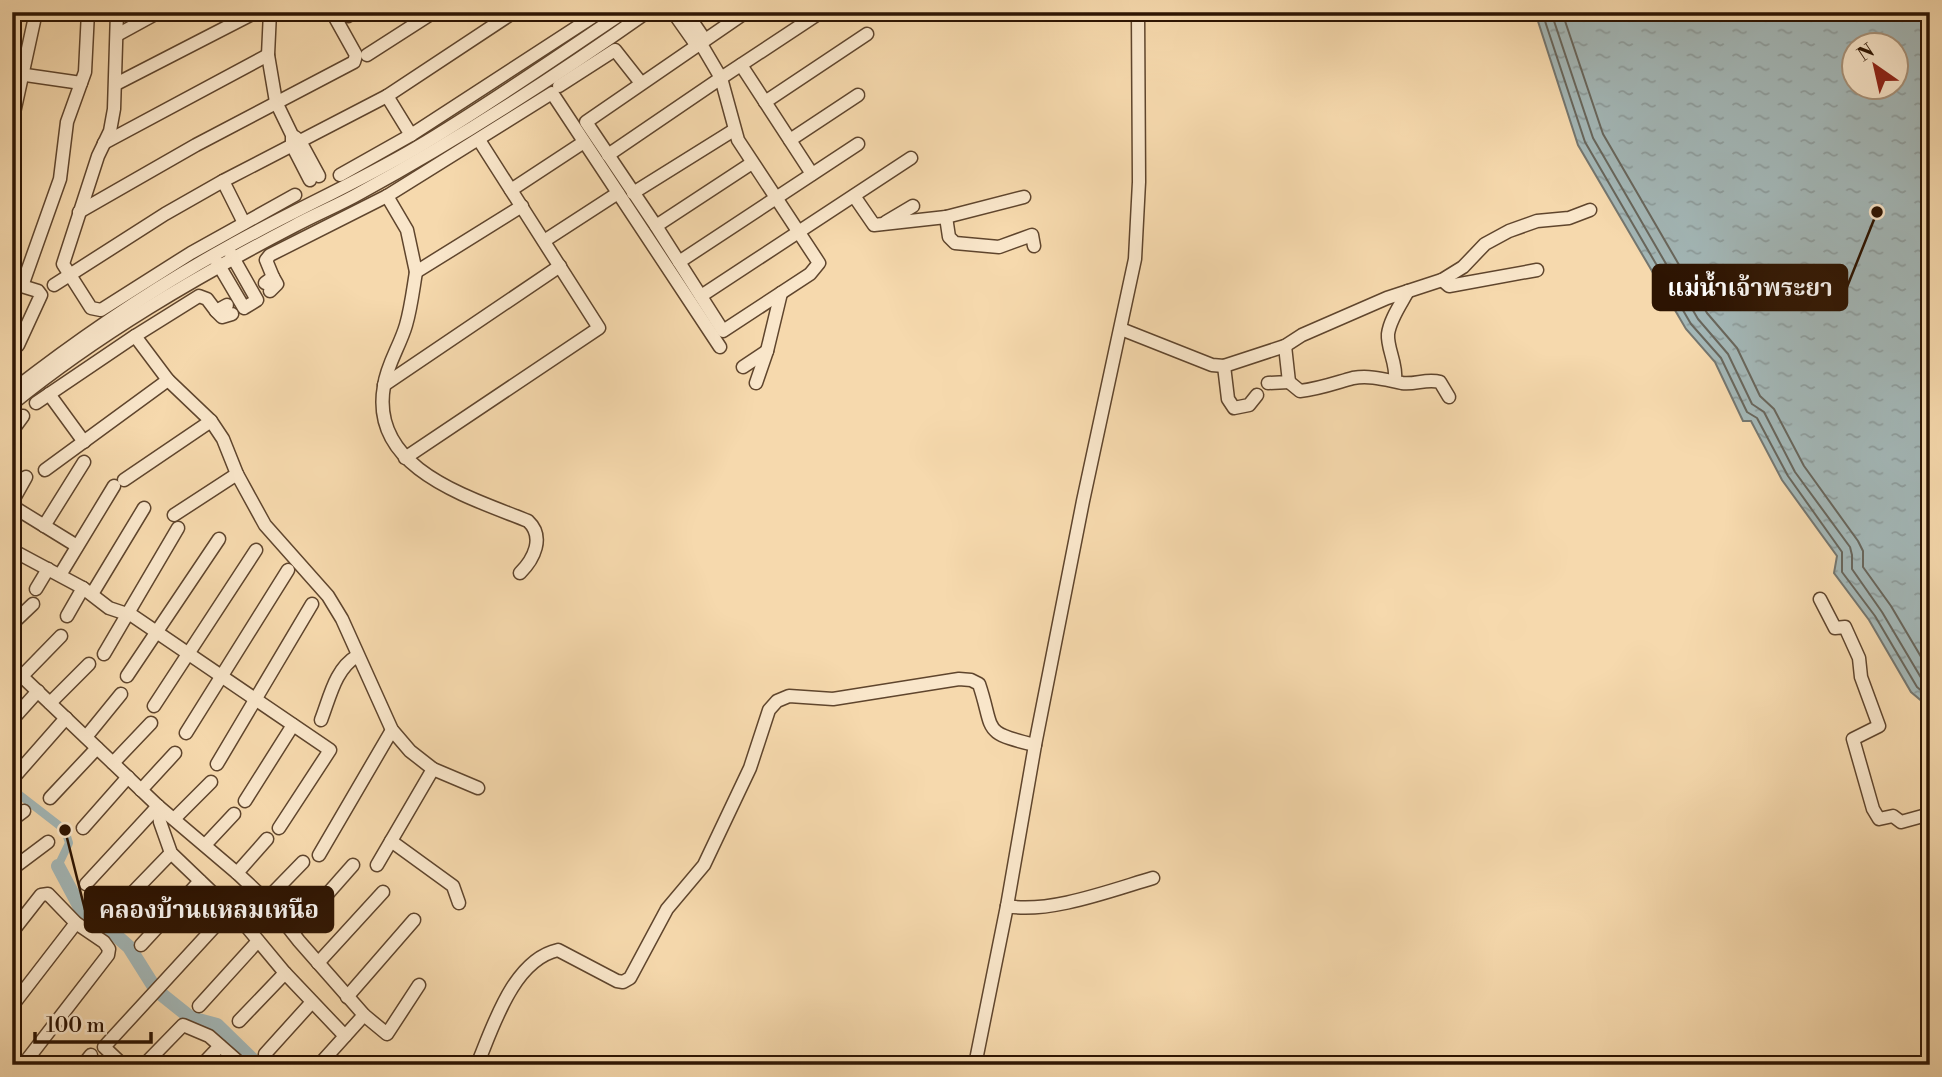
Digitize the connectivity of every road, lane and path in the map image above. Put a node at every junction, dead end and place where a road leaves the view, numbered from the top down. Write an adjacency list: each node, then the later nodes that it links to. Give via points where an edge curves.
1 (36, 12): 25 (street)
2 (88, 12): 27 (street)
3 (117, 12): 20 (street)
4 (159, 12): 20 (street)
5 (256, 12): 29 (street)
6 (270, 12): 22 (street)
7 (332, 12): 33 (street, via 356,60)
8 (434, 12): 23 (street)
9 (514, 12): 32 (street)
10 (592, 12): 37 (street, via 594,16)
11 (624, 12): 18 (street)
12 (647, 12): 18 (street)
13 (673, 12): 21 (street)
14 (686, 12): 21 (street)
15 (746, 12): 21 (street)
16 (821, 12): 24 (street)
17 (1138, 12): 85 (street, via 1135,259)
18 (605, 33): 58 (street, via 418,154)
19 (867, 34): 34 (street)
20 (117, 35): 29 (street)
21 (701, 43): 26 (street); 28 (street)
22 (268, 55): 33 (street); 42 (street)
23 (367, 55)
24 (741, 65): 26 (street); 34 (street)
25 (18, 74): 27 (street); 35 (street)
26 (721, 78): 36 (street); 44 (street)
27 (81, 83): 78 (street, via 66,122 60,179)
28 (641, 83): 30 (street, via 615,50); 44 (street, via 586,120)
29 (116, 84): 42 (street)
30 (559, 86)
31 (858, 95): 40 (street)
32 (387, 96): 37 (street); 38 (street)
33 (276, 102): 38 (street); 62 (street)
34 (765, 102): 40 (street)
35 (12, 122)
36 (734, 130): 46 (street); 51 (street)
37 (411, 135): 48 (street)
38 (295, 140): 49 (street); 58 (street)
39 (479, 140): 41 (street, via 552,93); 50 (street); 55 (street)
40 (790, 140): 47 (street)
41 (584, 142): 50 (street); 52 (street)
42 (104, 143): 62 (street)
43 (858, 144): 47 (street)
44 (608, 155): 51 (street)
45 (911, 158): 54 (street)
46 (752, 163): 57 (street); 66 (street)
47 (812, 174): 57 (street)
48 (340, 175)
49 (223, 181): 64 (street); 76 (street)
50 (512, 190): 59 (street)
51 (633, 192): 66 (street)
52 (618, 193): 68 (street); 89 (street)
53 (295, 195): 64 (street)
54 (854, 196): 65 (street, via 874,225); 67 (street)
55 (387, 197): 75 (street, via 407,230); 80 (street, via 270,255)
56 (1024, 197): 63 (street)
57 (776, 198): 67 (street); 72 (street)
58 (327, 202): 70 (street)
59 (522, 206): 68 (street); 75 (street)
60 (913, 206): 65 (street)
61 (1590, 210): 77 (street, via 1569,218 1537,220 1509,231 1485,244 1464,267)
62 (79, 212): 76 (street, via 62,264)
63 (946, 217): 65 (street); 69 (street, via 949,237 955,243 999,247 1032,235)
64 (244, 223): 76 (street, via 101,310 91,309)
65 (882, 224)
66 (656, 226): 72 (street)
67 (799, 232): 82 (street, via 819,263 810,275); 83 (street)
68 (544, 241): 73 (street)
69 (1034, 246)
70 (230, 253): 71 (street); 80 (street)
71 (217, 261): 84 (street); 102 (street)
72 (679, 261): 83 (street)
73 (560, 266): 98 (street); 108 (street, via 599,328)
74 (1536, 270): 77 (street, via 1449,286)
75 (416, 272): 98 (street, via 406,327)
76 (68, 275): 79 (street)
77 (1442, 280): 81 (street)
78 (17, 285): 87 (street, via 41,295)
79 (54, 285)
80 (263, 289): 84 (street)
81 (1408, 291): 88 (street); 93 (street, via 1388,335)
82 (781, 293): 83 (street, via 723,331); 90 (street)
83 (701, 296)
84 (233, 307): 86 (street, via 199,296)
85 (1121, 329): 91 (street); 156 (street)
86 (135, 336): 94 (street); 99 (street)
87 (18, 345)
88 (1285, 346): 91 (street); 95 (street)
89 (720, 347)
90 (767, 351): 92 (street); 96 (street)
91 (1224, 366): 100 (street, via 1228,399 1234,408 1249,405)
92 (743, 367)
93 (1395, 373): 95 (street, via 1300,391); 101 (street, via 1401,383 1440,382)
94 (167, 380): 105 (street); 107 (street)
95 (1289, 382): 97 (street)
96 (756, 383)
97 (1268, 383)
98 (384, 386): 108 (street, via 386,422)
99 (50, 394): 103 (street); 107 (street)
100 (1257, 395)
101 (1449, 397)
102 (13, 399)
103 (36, 403)
104 (23, 416): 106 (street)
105 (211, 421): 111 (street); 119 (street, via 119,483)
106 (12, 431)
107 (84, 442): 110 (street)
108 (405, 458): 124 (street, via 427,475 528,521 537,544)
109 (84, 462): 116 (street)
110 (45, 470)
111 (237, 474): 115 (street); 138 (street, via 265,525 328,596)
112 (26, 477): 113 (street)
113 (12, 504): 116 (street)
114 (144, 508): 127 (street)
115 (174, 515)
116 (44, 526): 119 (street)
117 (178, 528): 131 (street)
118 (219, 539): 134 (street)
119 (77, 546): 125 (street)
120 (12, 550): 122 (street)
121 (256, 550): 137 (street)
122 (48, 569): 125 (street); 126 (street)
123 (288, 570): 142 (street)
124 (520, 573)
125 (60, 575): 127 (street)
126 (36, 589)
127 (88, 591): 131 (street, via 109,608); 132 (street)
128 (1820, 599): 172 (street, via 1835,628 1845,627 1879,726 1853,739 1874,813 1881,820 1893,816 1901,822)
129 (33, 604): 133 (street)
130 (312, 604): 145 (street)
131 (127, 614): 134 (street); 136 (street)
132 (68, 616)
133 (12, 624)
134 (156, 633): 137 (street); 141 (street)
135 (61, 636): 140 (street)
136 (104, 654)
137 (188, 654): 142 (street); 147 (street)
138 (357, 656): 150 (street, via 340,672); 153 (street)
139 (89, 664): 146 (street)
140 (17, 671): 143 (street)
141 (127, 677)
142 (221, 677): 145 (street); 154 (street)
143 (38, 691): 146 (street); 149 (street)
144 (121, 694): 155 (street)
145 (255, 700): 152 (street); 160 (street)
146 (50, 703): 148 (street)
147 (154, 706)
148 (66, 719): 155 (street); 162 (street)
149 (12, 720)
150 (321, 720)
151 (151, 723): 159 (street)
152 (293, 725): 168 (street); 176 (street, via 330,750)
153 (392, 730): 161 (street); 182 (street)
154 (186, 733)
155 (86, 737): 157 (street)
156 (1035, 744): 194 (street); 221 (street, via 992,729 979,684 971,680 833,699 789,696 777,701 769,710 750,768 704,865 667,909 630,978 617,981 558,950 545,953 510,992)
157 (97, 748): 159 (street); 167 (street)
158 (175, 753): 166 (street)
159 (113, 763): 163 (street)
160 (217, 764)
161 (433, 769): 165 (street); 178 (street)
162 (15, 776)
163 (128, 778): 166 (street); 175 (street)
164 (211, 782): 173 (street)
165 (478, 788)
166 (141, 790): 169 (street)
167 (50, 798)
168 (245, 801)
169 (158, 806): 173 (street); 181 (street); 190 (street)
170 (24, 811): 174 (street)
171 (234, 814): 180 (street)
172 (1930, 814)
173 (174, 819): 180 (street)
174 (12, 820)
175 (83, 828)
176 (279, 828)
177 (267, 838): 187 (street)
178 (391, 841): 185 (street); 193 (street, via 453,886)
179 (48, 842): 186 (street)
180 (205, 845): 187 (street)
181 (171, 853): 189 (street); 196 (street)
182 (319, 855)
183 (303, 862): 192 (street)
184 (353, 865): 200 (street)
185 (377, 865)
186 (12, 869)
187 (237, 873): 192 (street)
188 (1153, 878): 194 (street, via 1049,906)
189 (200, 881): 195 (street); 202 (street)
190 (86, 884)
191 (383, 892): 203 (street)
192 (266, 900): 200 (street)
193 (458, 903)
194 (1007, 906): 222 (street)
195 (230, 910): 201 (street); 216 (street, via 104,1047)
196 (113, 914)
197 (414, 920): 206 (street)
198 (76, 923): 199 (street, via 48,894 41,895); 208 (street); 215 (street, via 104,942 108,956)
199 (12, 932)
200 (293, 933): 203 (street)
201 (258, 941): 204 (street); 209 (street)
202 (141, 945)
203 (318, 963): 206 (street)
204 (285, 973): 207 (street); 211 (street)
205 (419, 985): 210 (street, via 387,1034)
206 (347, 997): 210 (street)
207 (312, 1002): 212 (street); 214 (street)
208 (12, 1006)
209 (199, 1006)
210 (364, 1016): 212 (street)
211 (239, 1021)
212 (345, 1036): 220 (street)
213 (220, 1046): 217 (street, via 183,1025); 218 (street); 219 (street)
214 (265, 1054)
215 (23, 1065)
216 (123, 1065)
217 (144, 1065)
218 (202, 1065)
219 (242, 1065)
220 (319, 1065)
221 (477, 1065)
222 (975, 1065)

